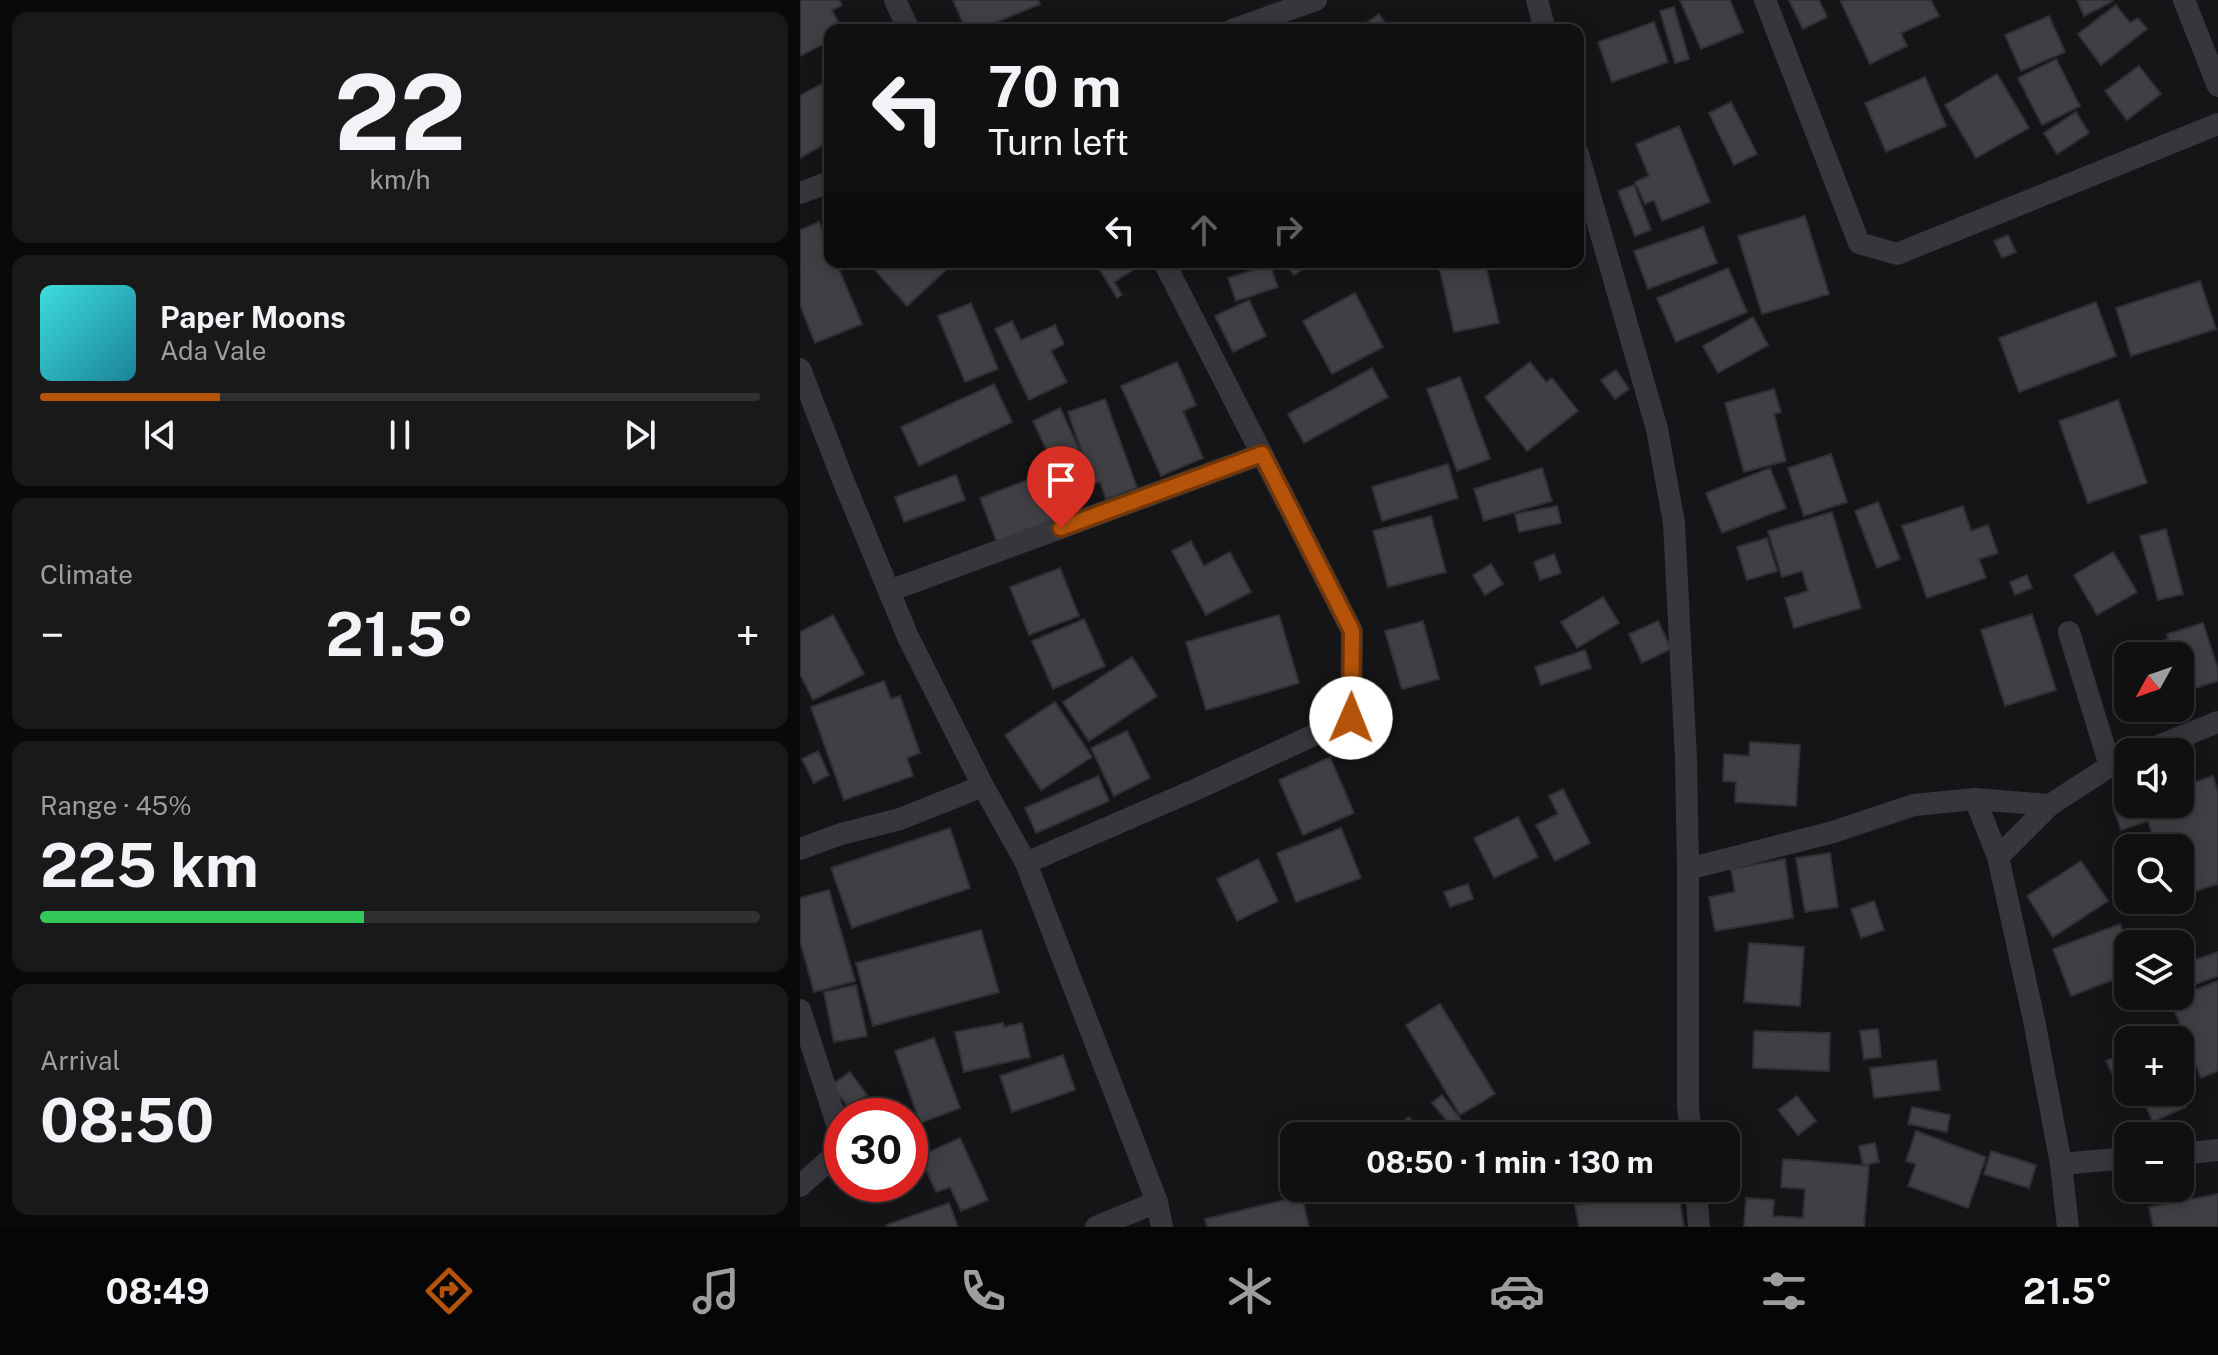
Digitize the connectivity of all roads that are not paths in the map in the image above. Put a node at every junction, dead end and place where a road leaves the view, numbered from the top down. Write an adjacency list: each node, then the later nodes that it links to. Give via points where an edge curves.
1 (895, 0): 6 (street)
2 (1316, 0): 7 (street)
3 (1537, 0): 8 (street)
4 (1765, 0): 10 (street, via 1859,243 1897,254)
5 (2184, 0): 9 (street)
6 (906, 24)
7 (1249, 24)
8 (1543, 24)
9 (2218, 86)
10 (2218, 124)
11 (1584, 175): 29 (street, via 1657,429 1674,523)
12 (824, 184): 13 (street)
13 (800, 193)
14 (1167, 268): 16 (street)
15 (800, 369): 17 (street)
16 (1262, 454): 17 (street); 28 (street, via 1352,631 1351,718)
17 (889, 591): 23 (street)
18 (2069, 632): 21 (street)
19 (2218, 722): 20 (street)
20 (2178, 738)
21 (2114, 749)
22 (2114, 765): 25 (street)
23 (983, 786): 26 (street, via 900,819); 28 (street)
24 (1975, 799): 25 (street); 27 (street); 29 (street, via 1914,805)
25 (2050, 805): 27 (street)
26 (800, 849)
27 (1998, 857): 35 (street)
28 (1026, 863): 37 (street)
29 (1688, 869): 31 (street)
30 (800, 1010): 36 (street, via 840,1133 837,1153)
31 (1690, 1122)
32 (2218, 1150): 33 (street)
33 (2194, 1153)
34 (2114, 1159): 35 (street)
35 (2061, 1164): 42 (street)
36 (800, 1186)
37 (1157, 1202): 39 (street); 40 (street)
38 (1697, 1202): 41 (street)
39 (1096, 1227)
40 (1162, 1227)
41 (1699, 1227)
42 (2068, 1227)

